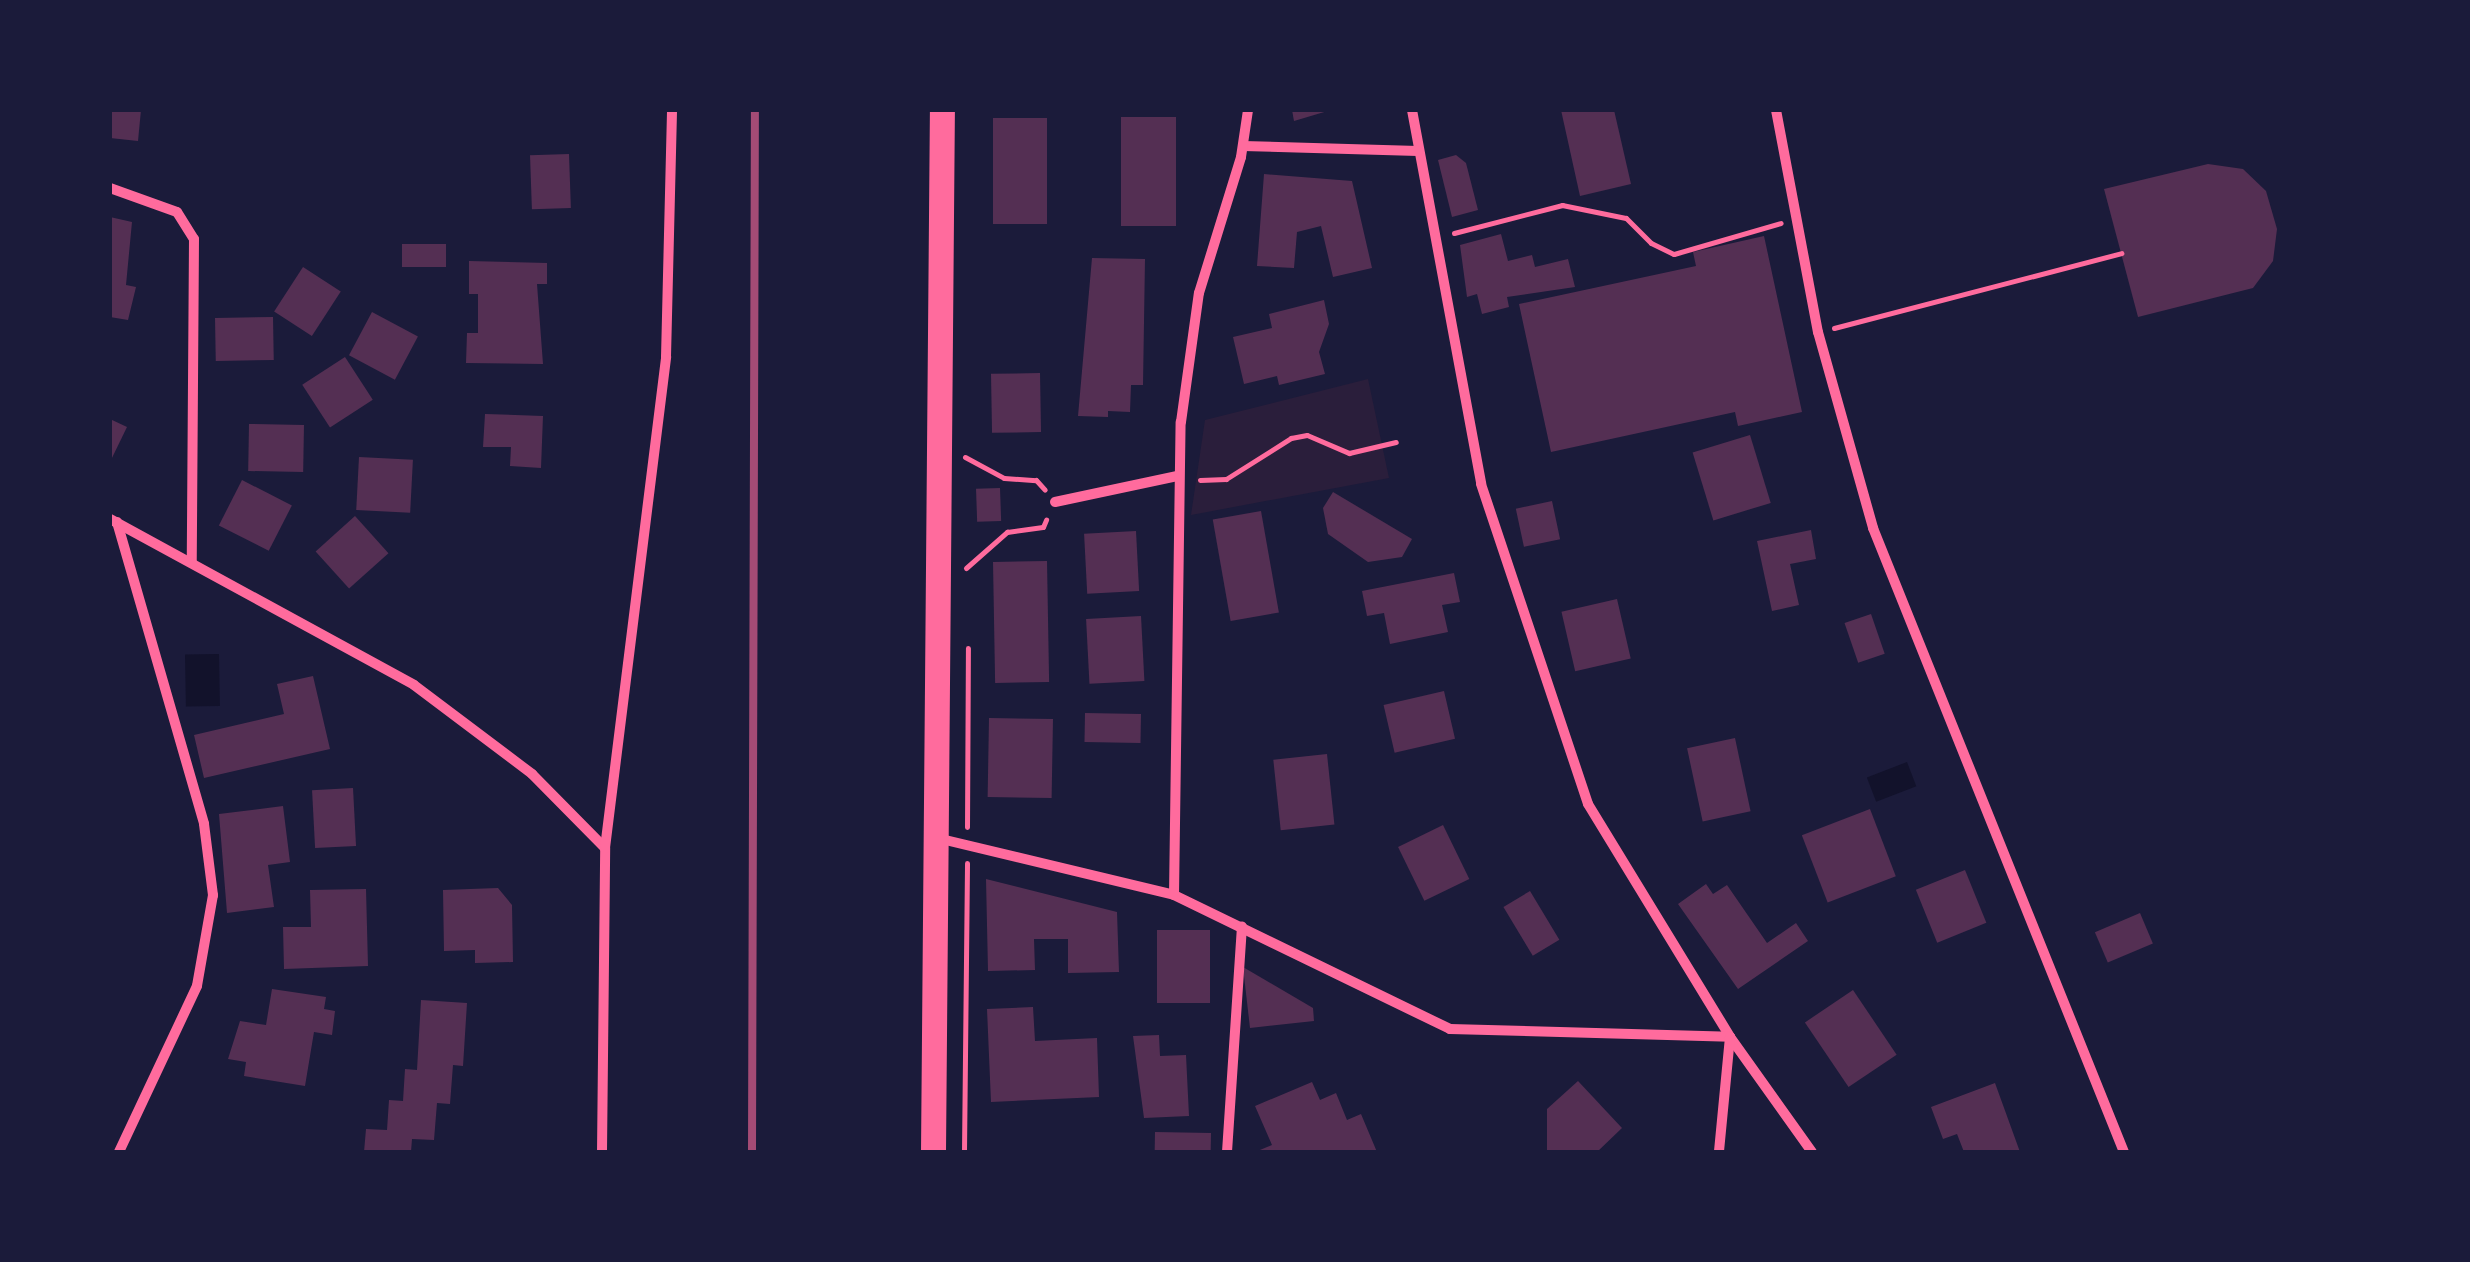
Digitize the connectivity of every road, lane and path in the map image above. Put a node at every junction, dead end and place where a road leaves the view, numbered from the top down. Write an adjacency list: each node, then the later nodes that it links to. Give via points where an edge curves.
1 (672, 110): 21 (street, via 666,357)
2 (942, 110): 14 (main road)
3 (1248, 110): 6 (street)
4 (1412, 110): 7 (street)
5 (1776, 110): 9 (street)
6 (1243, 146): 7 (street); 15 (street, via 1194,315)
7 (1418, 151): 10 (street)
8 (110, 188): 18 (street, via 184,218 195,250)
9 (1799, 218): 10 (path, via 1674,254 1626,218 1562,205); 12 (street)
10 (1432, 239): 24 (street, via 1481,484 1588,804)
11 (2122, 253): 12 (path)
12 (1818, 332): 31 (street, via 1845,441 1900,600)
13 (1396, 442): 15 (path, via 1349,452 1307,435 1290,438 1226,479)
14 (938, 449): 16 (path, via 1004,478 1036,480); 19 (main road)
15 (1177, 476): 16 (street); 22 (street)
16 (1055, 502): 19 (path, via 1043,526 1007,532 968,568)
17 (114, 520): 18 (street); 25 (street, via 204,824 213,895 197,986)
18 (192, 562): 21 (street, via 441,704 532,774)
19 (938, 580): 20 (main road)
20 (936, 838): 22 (street); 27 (main road)
21 (605, 848): 26 (street)
22 (1174, 895): 23 (street)
23 (1242, 926): 24 (street, via 1450,1029); 28 (street)
24 (1730, 1037): 29 (street); 30 (street)
25 (119, 1152)
26 (602, 1152)
27 (933, 1152)
28 (1227, 1152)
29 (1719, 1152)
30 (1812, 1152)
31 (2124, 1152)

